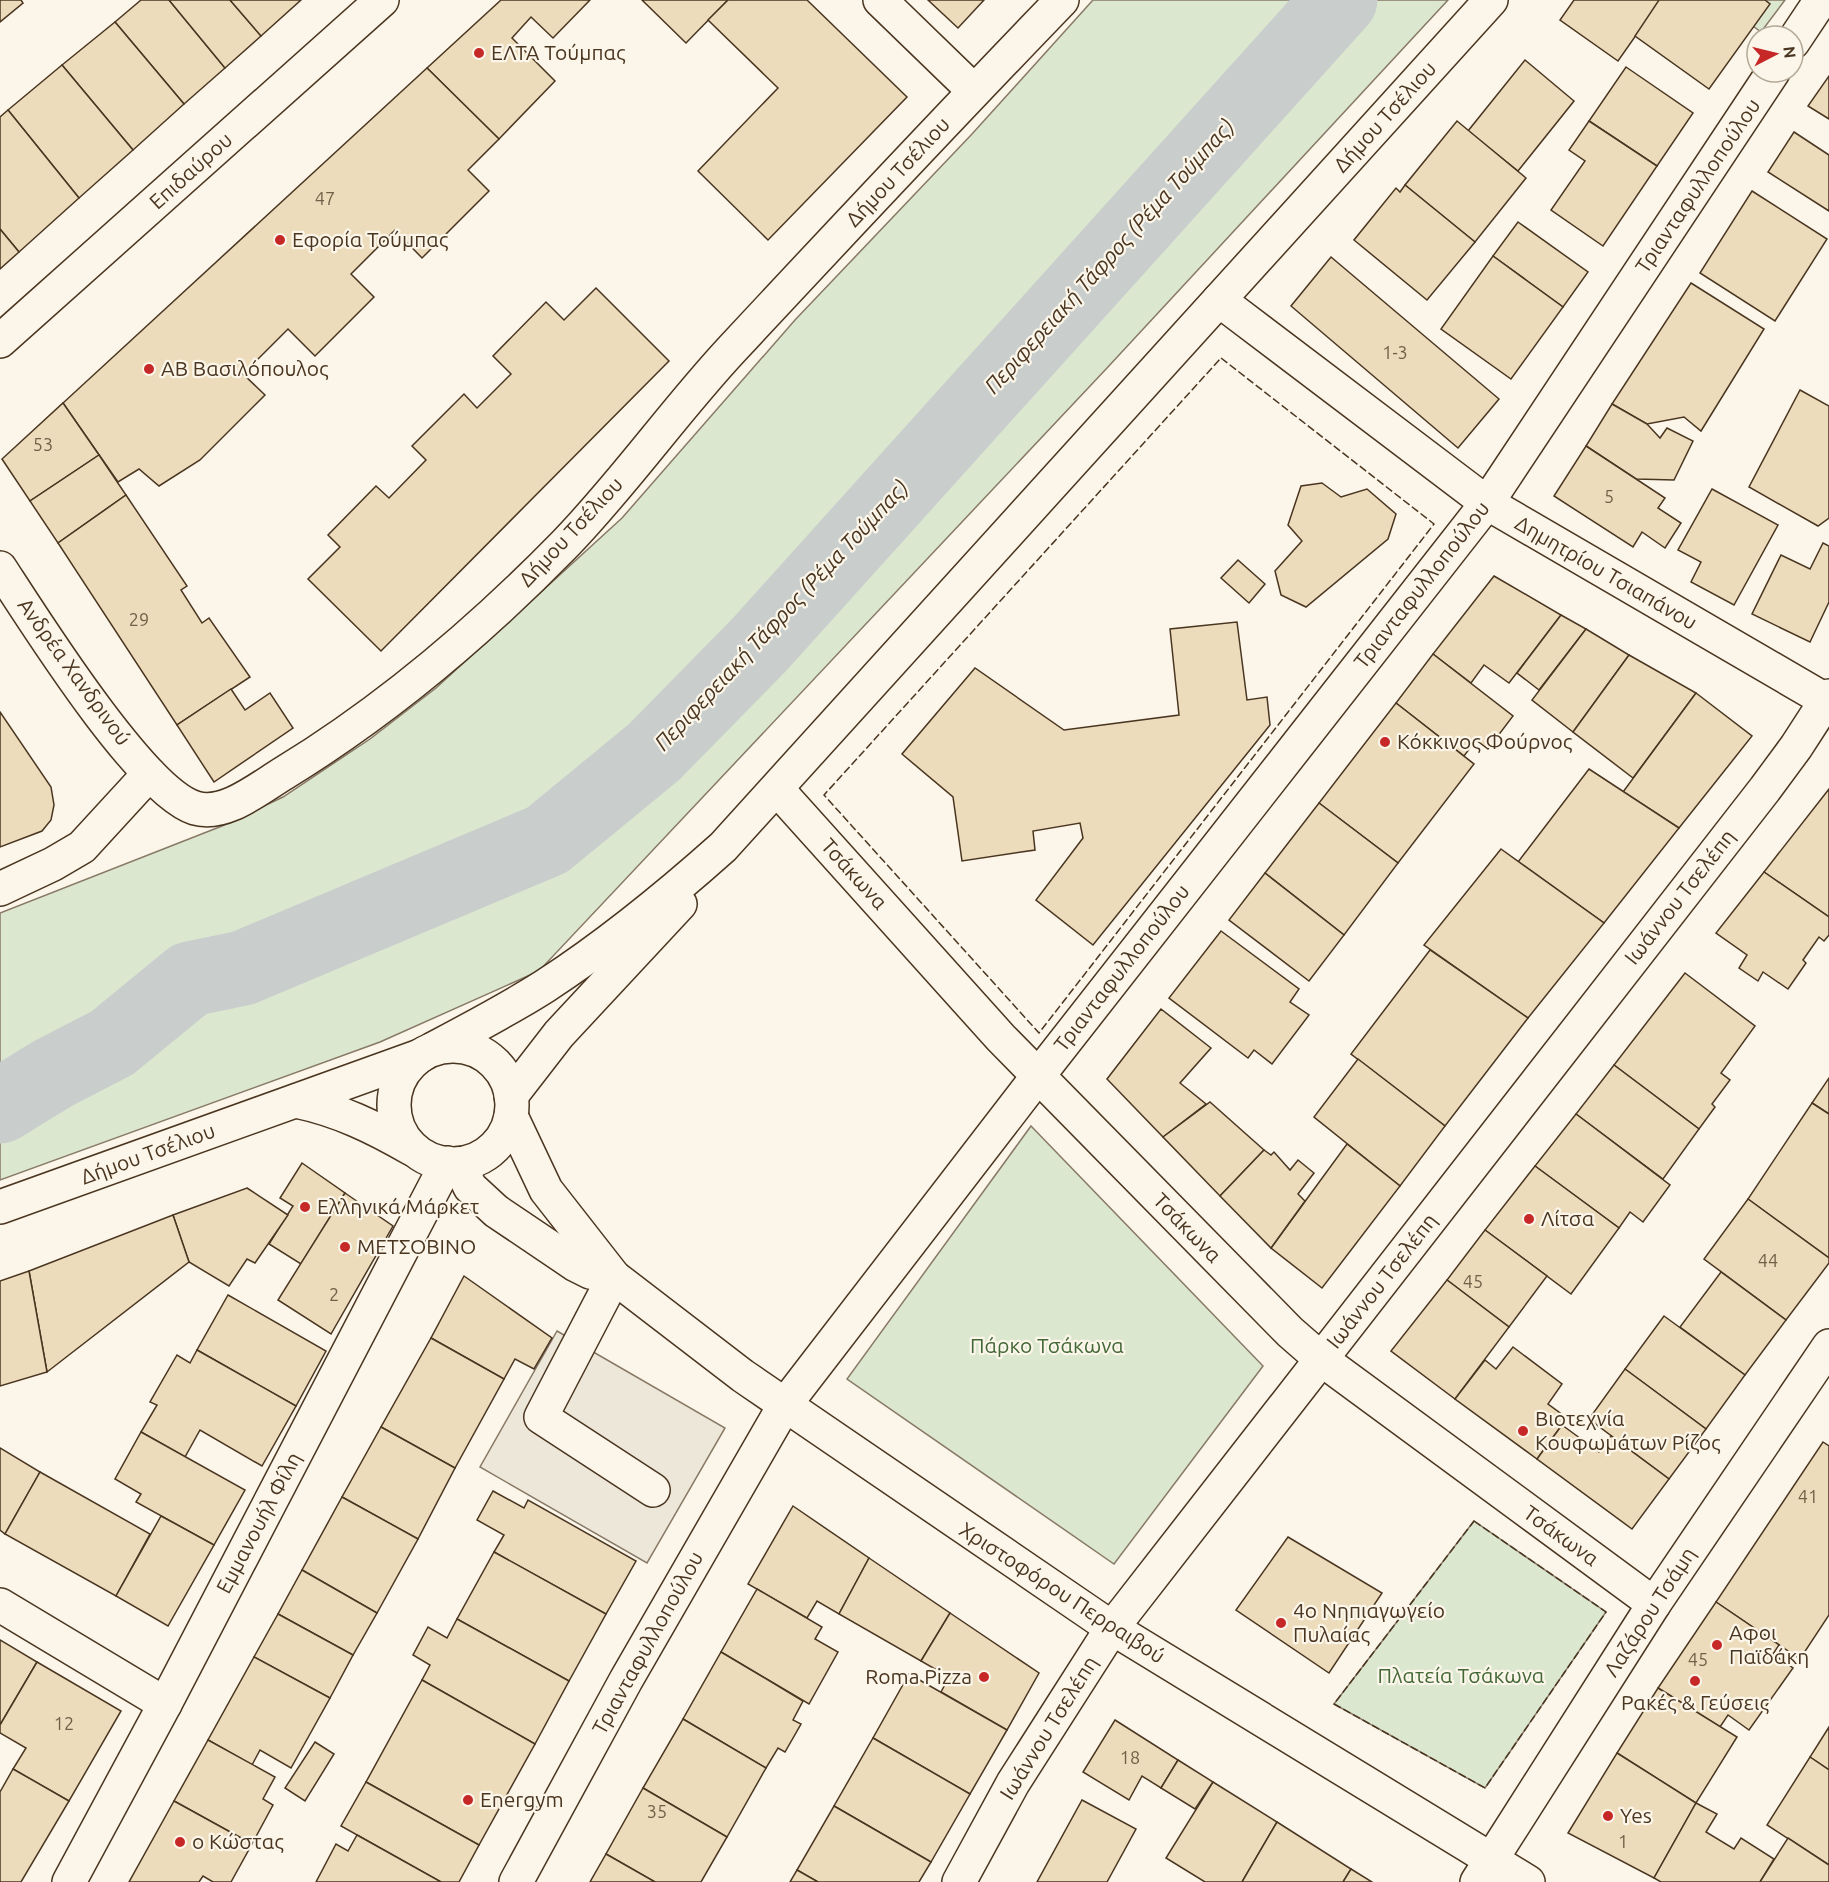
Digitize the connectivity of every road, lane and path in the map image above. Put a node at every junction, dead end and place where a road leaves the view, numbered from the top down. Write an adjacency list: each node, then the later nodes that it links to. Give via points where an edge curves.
1 (382, 0): 10 (street, Επιδαύρου)
2 (880, 0): 8 (street)
3 (1062, 0): 8 (street, Δήμου Τσέλιου)
4 (1491, 0): 9 (street, Δήμου Τσέλιου)
5 (1821, 0): 6 (street)
6 (1805, 24)
7 (1765, 84): 11 (street, Τριανταφυλλοπούλου)
8 (974, 91): 14 (street, Δήμου Τσέλιου, via 728,353 567,542 427,671 312,755 225,806 211,810 195,808 180,801)
9 (1219, 300): 11 (street, Δημητρίου Τσιαπάνου); 15 (street, Δήμου Τσέλιου)
10 (0, 341)
11 (1487, 503): 13 (street, Δημητρίου Τσιαπάνου); 19 (street, Τριανταφυλλοπούλου)
12 (0, 568): 14 (street, Ανδρέα Χανδρινού, via 73,675)
13 (1828, 700): 26 (street, Ιωάννου Τσελέπη, via 1771,781)
14 (149, 774): 17 (street, via 82,847)
15 (777, 789): 16 (street, Δήμου Τσέλιου); 19 (street, Τσάκωνα)
16 (723, 847): 18 (street, Δήμου Τσέλιου, via 579,963 504,1011); 21 (street, Δήμου Τσέλιου, via 679,905 559,1034)
17 (0, 889)
18 (427, 1053): 20 (street, Δήμου Τσέλιου); 21 (street, via 454,1046 483,1054 505,1076); 22 (street, via 405,1071 394,1100 400,1131)
19 (1038, 1076): 26 (street, Τσάκωνα); 27 (street, Τριανταφυλλοπούλου)
20 (296, 1101): 22 (street, via 342,1113); 23 (street, Δήμου Τσέλιου)
21 (511, 1106): 22 (street, via 504,1134 493,1148 477,1159); 24 (street, Χριστοφόρου Περραιβού, via 546,1190)
22 (442, 1160): 24 (street, Χριστοφόρου Περραιβού, via 496,1210 576,1265); 32 (street, Εμμανουήλ Φίλη)
23 (0, 1207)
24 (614, 1277): 27 (street, Χριστοφόρου Περραιβού); 28 (street, via 541,1418)
25 (1829, 1346): 29 (street, Λαζάρου Τσάμη)
26 (1321, 1359): 29 (street, Τσάκωνα); 31 (street, Ιωάννου Τσελέπη)
27 (784, 1406): 31 (street, Χριστοφόρου Περραιβού); 35 (street, Τριανταφυλλοπούλου, via 626,1680)
28 (653, 1490)
29 (1654, 1604): 33 (street, Λαζάρου Τσάμη)
30 (0, 1605): 32 (street)
31 (1112, 1628): 33 (street, Χριστοφόρου Περραιβού); 36 (street, Ιωάννου Τσελέπη, via 1013,1783)
32 (165, 1704): 34 (street, Εμμανουήλ Φίλη)
33 (1483, 1871): 37 (street, Χριστοφόρου Περραιβού)
34 (69, 1882)
35 (516, 1882)
36 (959, 1882)
37 (1528, 1882)

